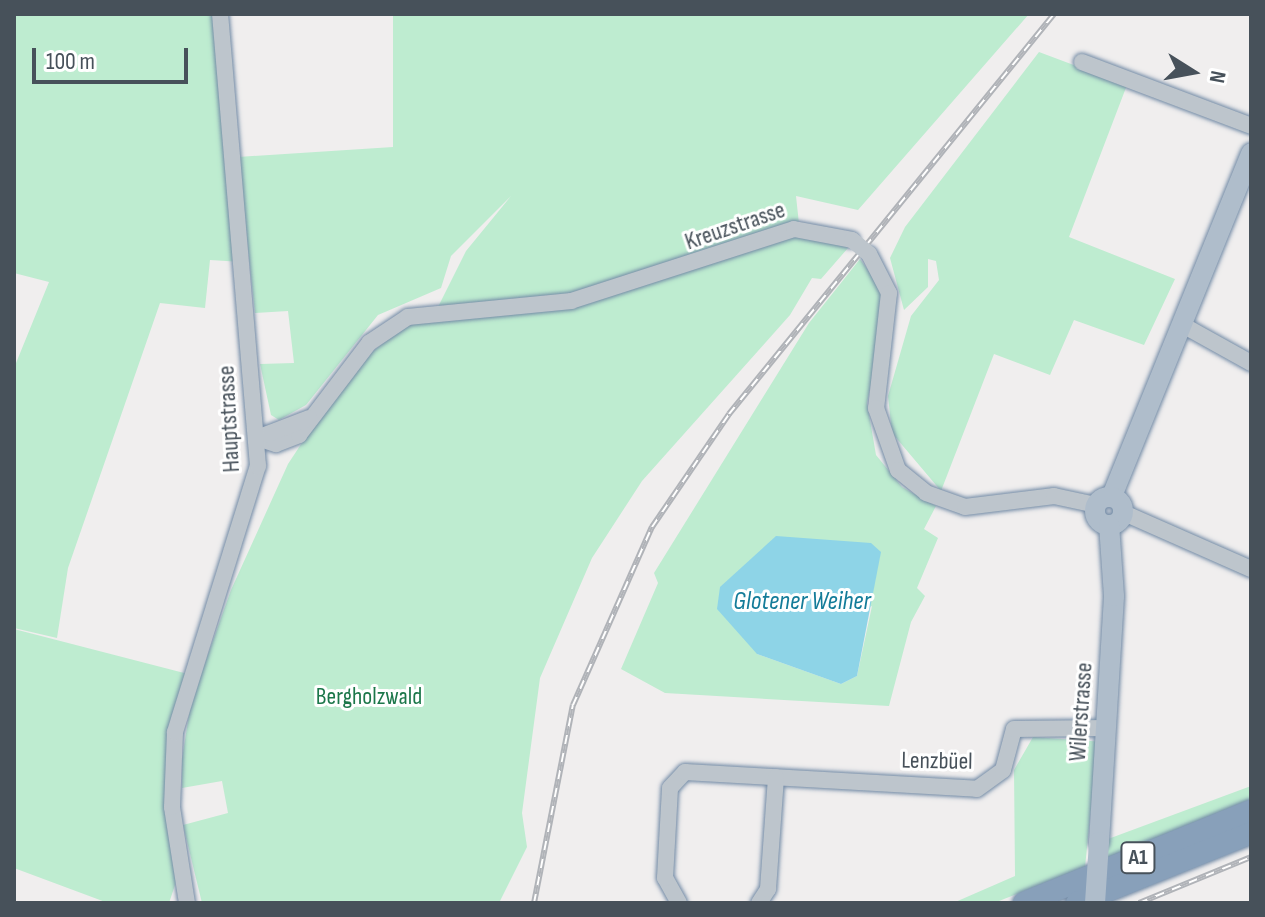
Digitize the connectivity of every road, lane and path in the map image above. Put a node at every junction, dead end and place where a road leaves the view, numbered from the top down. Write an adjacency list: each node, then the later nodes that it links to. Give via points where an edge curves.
1 (220, 14): 7 (street, Hauptstrasse)
2 (1082, 62): 3 (street)
3 (1251, 126)
4 (1251, 153): 5 (main road, Wilerstrasse)
5 (1186, 327): 6 (street); 8 (main road, Wilerstrasse)
6 (1251, 363)
7 (257, 438): 8 (street, Kreuzstrasse, bridge, via 314,415 369,343 408,317 571,301 794,229 852,240 869,254 889,293 876,408 898,470 926,493 965,507 1054,496); 14 (street, Hauptstrasse, via 251,507 188,674 175,732 172,807)
8 (1110, 510): 9 (street, Kreuzstrasse); 10 (main road, Wilerstrasse, via 1114,596)
9 (1251, 569)
10 (1106, 728): 11 (street, Lenzbüel, via 1014,729 1003,770 977,789); 19 (main road, Wilerstrasse, bridge)
11 (776, 777): 15 (street, Lenzbüel, via 689,771 673,780 665,884); 16 (street, via 769,883)
12 (1251, 811): 17 (highway, A1)
13 (1251, 833): 18 (highway, A1)
14 (187, 903)
15 (679, 903)
16 (759, 903)
17 (1024, 903)
18 (1077, 903)
19 (1095, 903)

